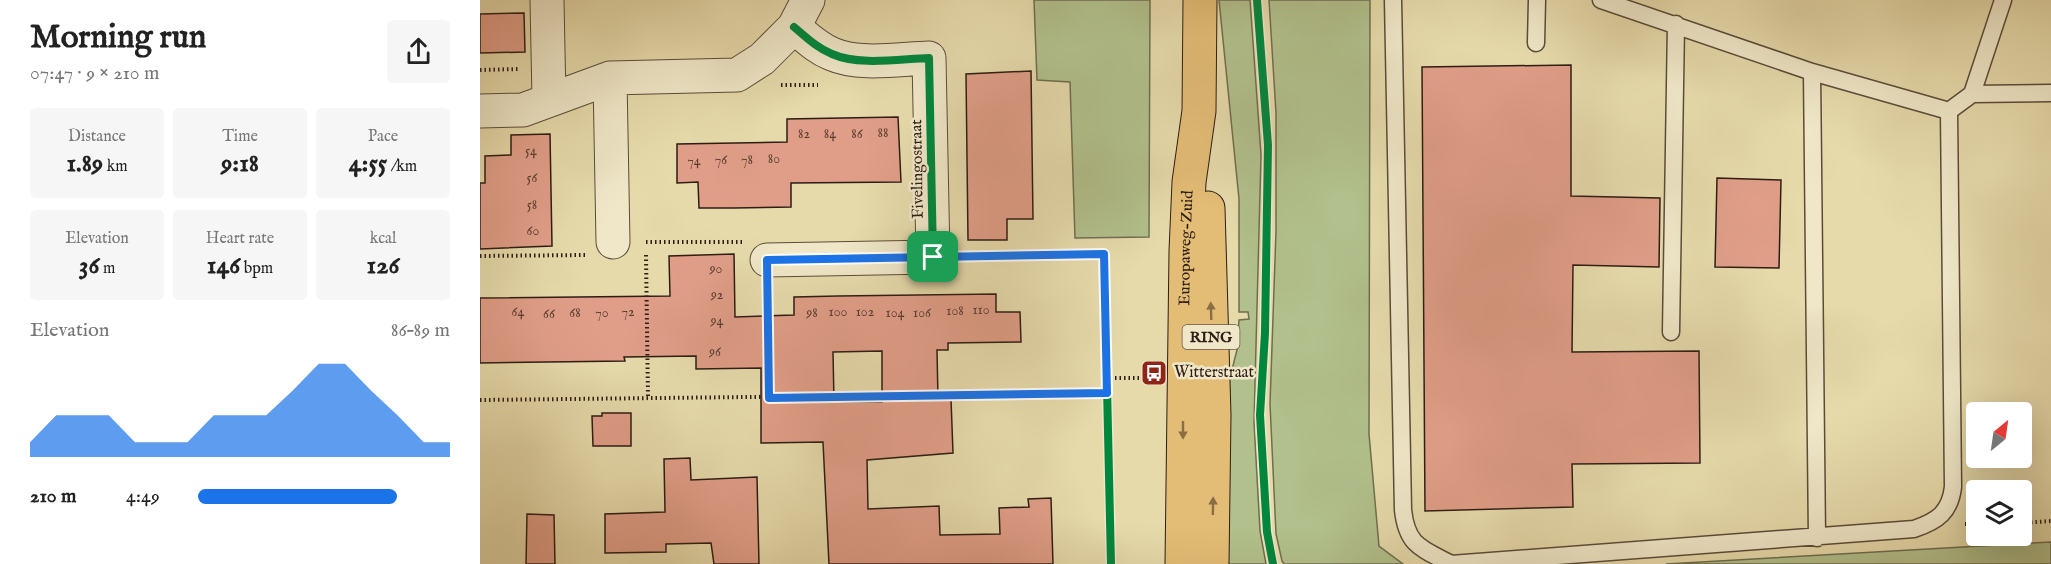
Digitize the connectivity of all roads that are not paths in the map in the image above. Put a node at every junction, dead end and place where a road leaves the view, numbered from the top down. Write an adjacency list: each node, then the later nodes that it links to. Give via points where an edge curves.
1 (547, 0): 14 (street)
2 (1200, 0): 16 (main road, Europaweg-Zuid / RING)
3 (1393, 0): 21 (lane, via 1403,510 1406,531 1414,544 1451,564)
4 (1537, 0): 9 (lane)
5 (1601, 0): 8 (lane)
6 (2003, 0): 13 (lane)
7 (801, 13): 11 (street, Fivelingostraat, via 762,59 737,75); 19 (street, Fivelingostraat, via 820,48 834,55 852,59 929,58 933,257)
8 (1676, 24): 10 (lane); 20 (lane)
9 (1536, 43)
10 (1812, 72): 17 (lane); 21 (lane)
11 (610, 78): 14 (street, Fivelingostraat); 18 (street)
12 (2051, 93): 13 (lane)
13 (1972, 94): 17 (lane)
14 (549, 100): 15 (street, Fivelingostraat, via 523,110)
15 (480, 111)
16 (1199, 111): 22 (main road, Europaweg-Zuid / RING, one-way to 22, via 1189,182 1186,250); 23 (main road, Europaweg-Zuid / RING, one-way to 16, via 1214,416 1208,170)
17 (1948, 111): 21 (lane, via 1951,501 1943,515 1914,529)
18 (613, 242)
19 (767, 260)
20 (1671, 332)
21 (1817, 538)
22 (1182, 564)
23 (1212, 564)

